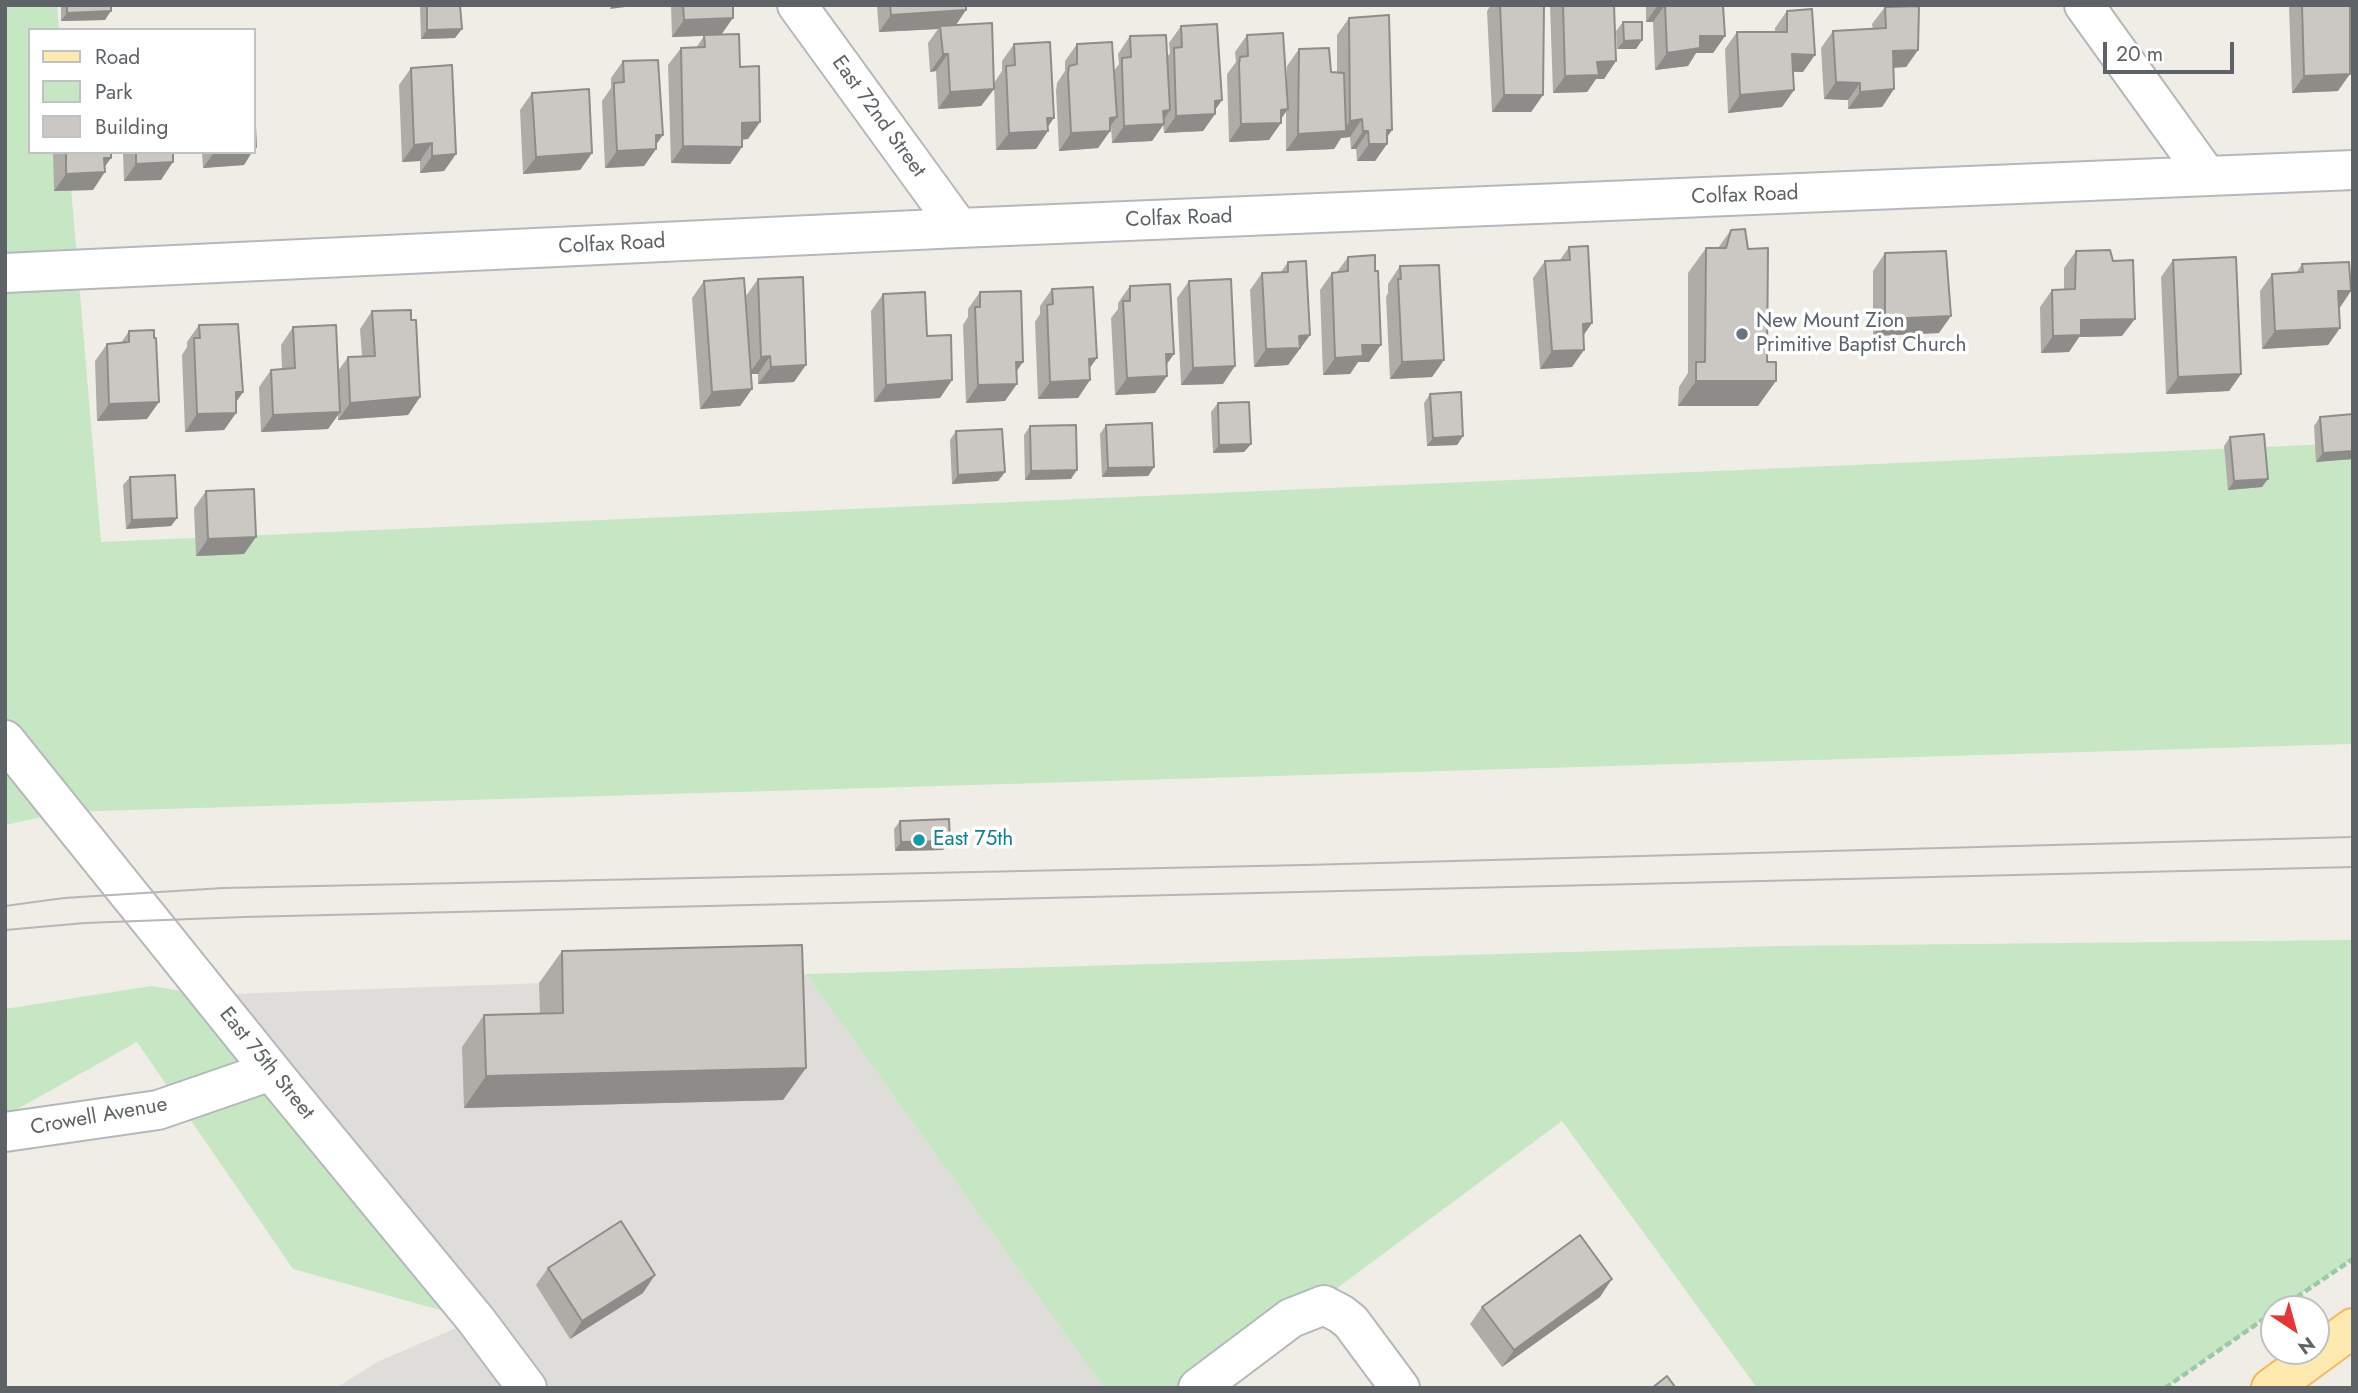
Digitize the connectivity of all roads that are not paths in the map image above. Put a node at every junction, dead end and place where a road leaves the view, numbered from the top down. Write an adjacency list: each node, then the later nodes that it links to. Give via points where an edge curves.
1 (797, 5): 5 (street, East 72nd Street)
2 (2084, 5): 4 (street)
3 (2353, 170): 4 (street, Colfax Road)
4 (2207, 176): 5 (street, Colfax Road)
5 (959, 228): 6 (street, Colfax Road)
6 (5, 274)
7 (5, 740): 8 (street, East 75th Street)
8 (271, 1071): 9 (street, Crowell Avenue, via 158,1110); 11 (street, East 75th Street)
9 (5, 1132)
10 (2353, 1328): 14 (main road)
11 (527, 1388)
12 (1198, 1388): 13 (street, via 1291,1318 1324,1305 1352,1322)
13 (1400, 1388)
14 (2271, 1388)

